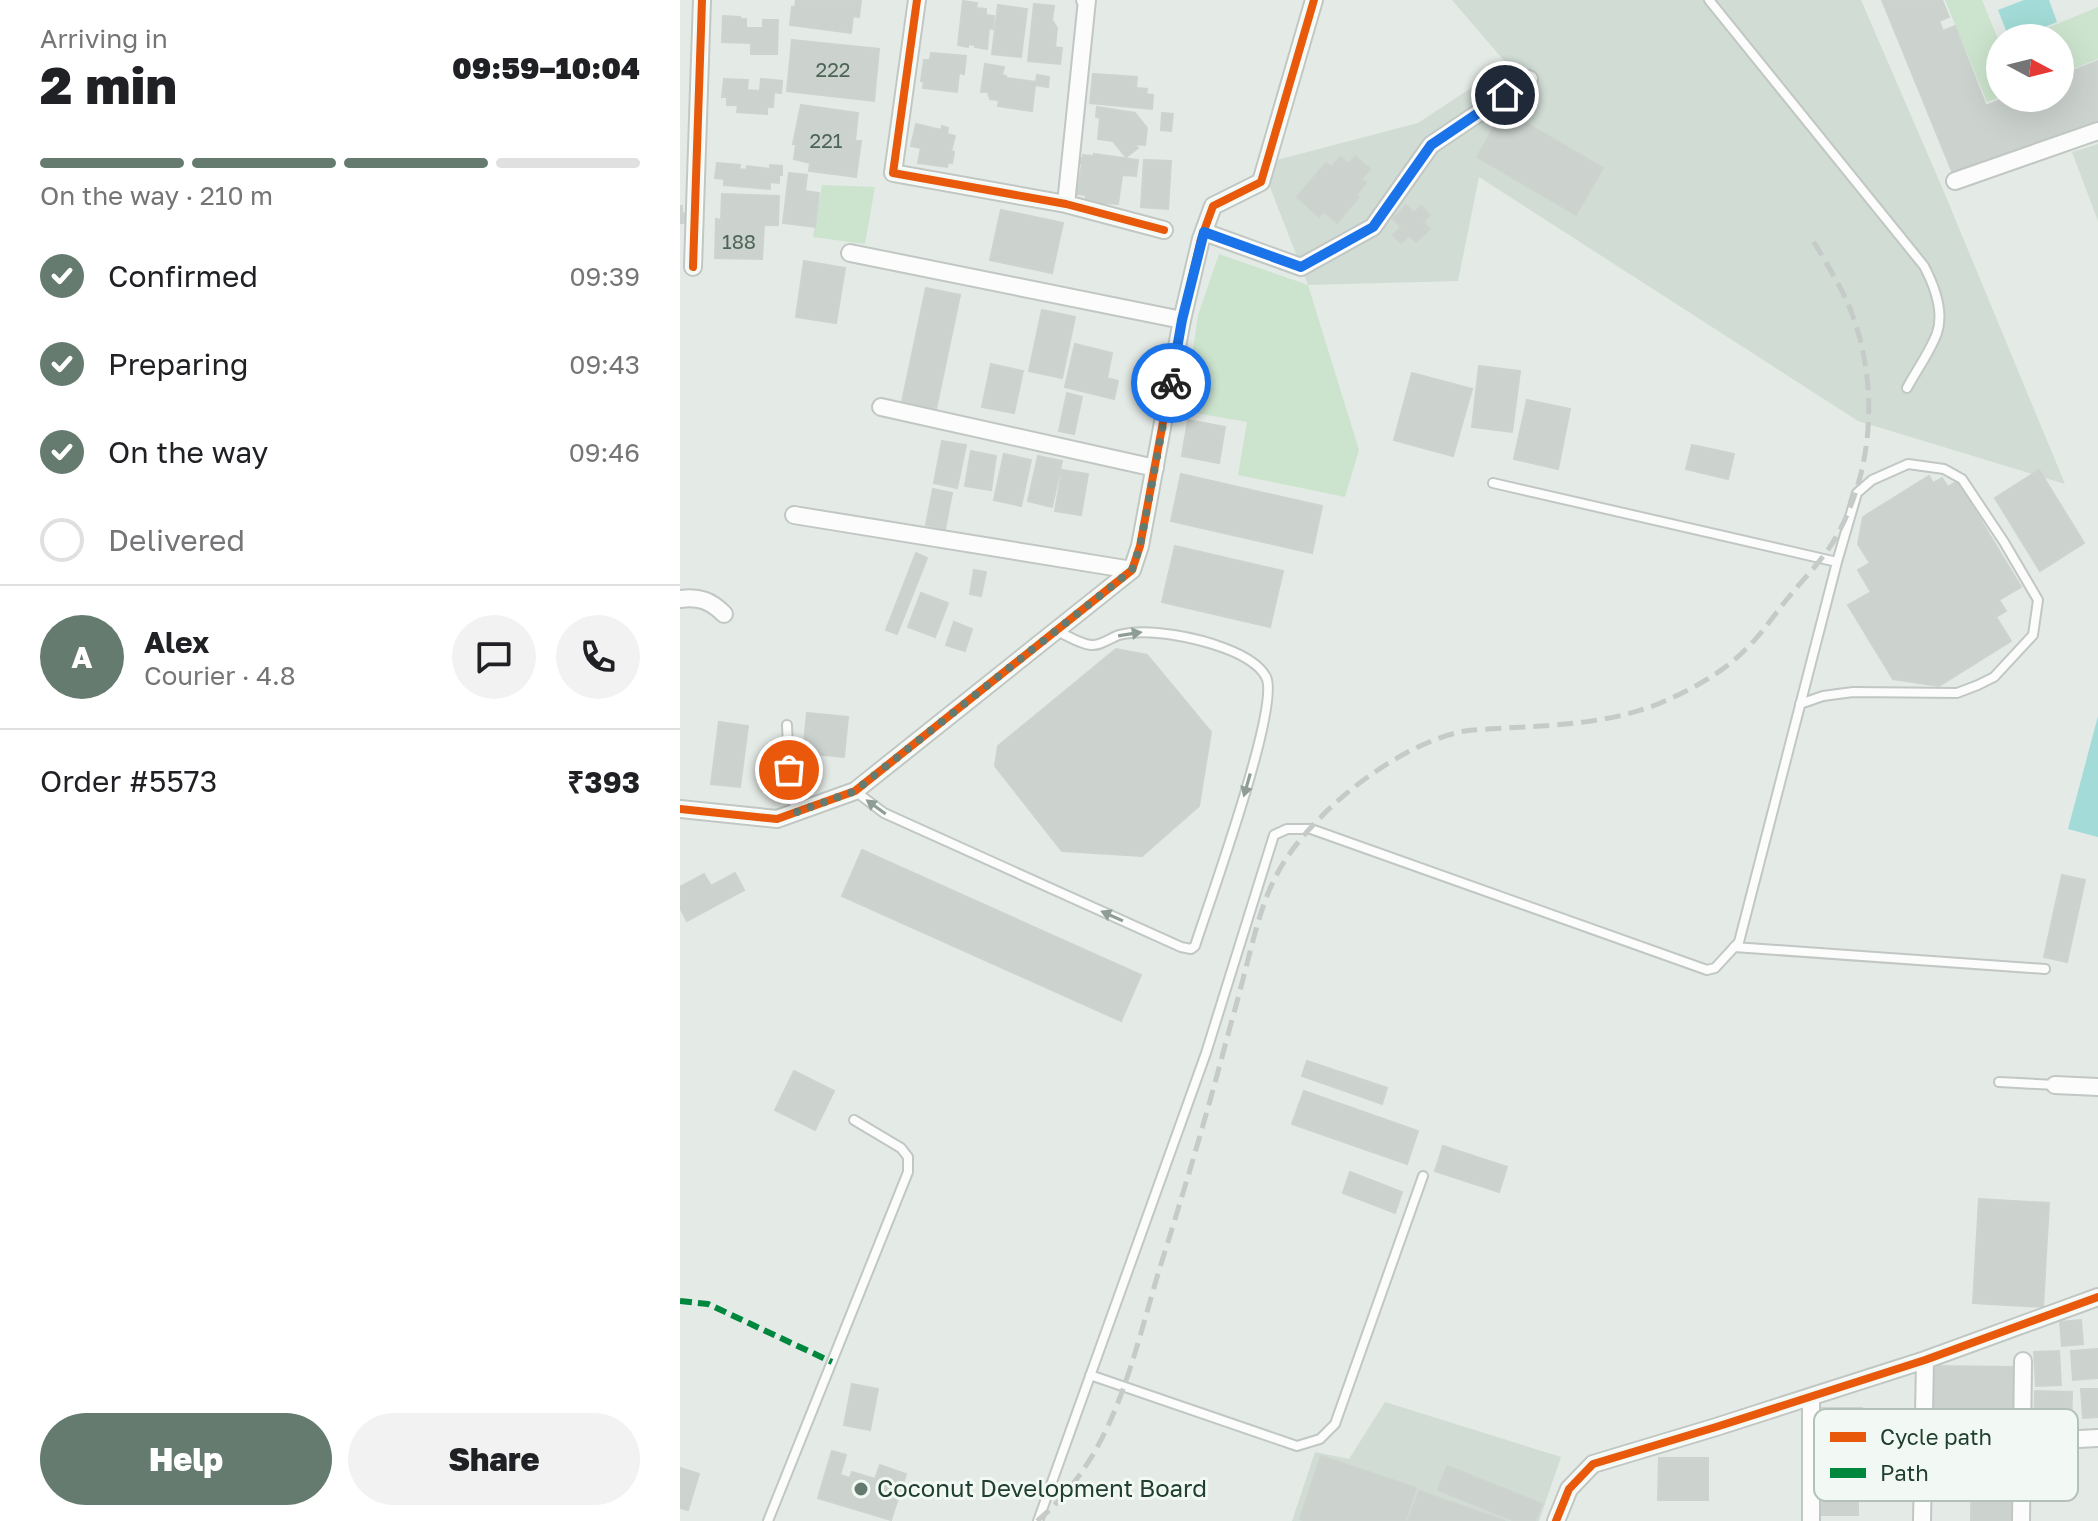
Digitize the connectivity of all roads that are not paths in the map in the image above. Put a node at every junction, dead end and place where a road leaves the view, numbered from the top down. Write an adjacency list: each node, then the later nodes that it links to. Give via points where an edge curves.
1 (702, 0): 8 (street)
2 (917, 0): 10 (street, via 893,173)
3 (1086, 0): 10 (street)
4 (1314, 0): 12 (street, via 1261,182 1213,206)
5 (1709, 0): 16 (lane, via 1930,277 1938,331)
6 (1529, 79): 12 (street, via 1431,145 1373,227 1301,267)
7 (2098, 131): 9 (street)
8 (688, 172): 14 (street)
9 (1955, 181)
10 (1066, 204): 11 (street)
11 (1164, 230)
12 (1204, 232): 15 (street)
13 (850, 253): 15 (street)
14 (693, 267)
15 (1182, 320): 18 (street)
16 (1907, 388)
17 (881, 407): 18 (street)
18 (1155, 468): 22 (street)
19 (1493, 483): 21 (lane)
20 (794, 515): 22 (street)
21 (1837, 562): 26 (lane); 26 (lane, via 1857,493 1908,464 1944,469 1962,479 2038,600 2033,635 1994,677 1957,693 1853,692)
22 (1132, 570): 25 (street)
23 (680, 599): 24 (street, via 712,602)
24 (724, 614)
25 (1056, 631): 28 (street); 28 (lane, one-way to 28, via 1088,645 1137,632 1205,640 1254,662 1267,678 1264,726 1195,946 1181,947 884,813)
26 (1800, 704): 31 (lane)
27 (787, 725): 30 (lane, via 790,792)
28 (855, 791): 30 (street)
29 (680, 809): 30 (street, via 777,819)
30 (797, 812)
31 (1734, 947): 32 (lane); 41 (lane, via 1707,970 1311,829 1274,835 1206,1053)
32 (2045, 969)
33 (1999, 1082): 34 (lane)
34 (2055, 1085): 35 (street)
35 (2098, 1087)
36 (854, 1120): 48 (lane, via 901,1148 908,1157 908,1172)
37 (1423, 1176): 41 (lane, via 1335,1424 1320,1439 1297,1446)
38 (2098, 1297): 39 (street)
39 (1925, 1360): 42 (street); 43 (street)
40 (2023, 1361): 44 (street)
41 (1090, 1375): 49 (lane)
42 (1811, 1397): 50 (street, via 1593,1464 1569,1489); 51 (street)
43 (1924, 1409)
44 (2022, 1409)
45 (2098, 1438): 46 (street)
46 (2078, 1439)
47 (1922, 1501): 52 (street)
48 (768, 1521)
49 (1038, 1521)
50 (1556, 1521)
51 (1811, 1521)
52 (1922, 1521)

